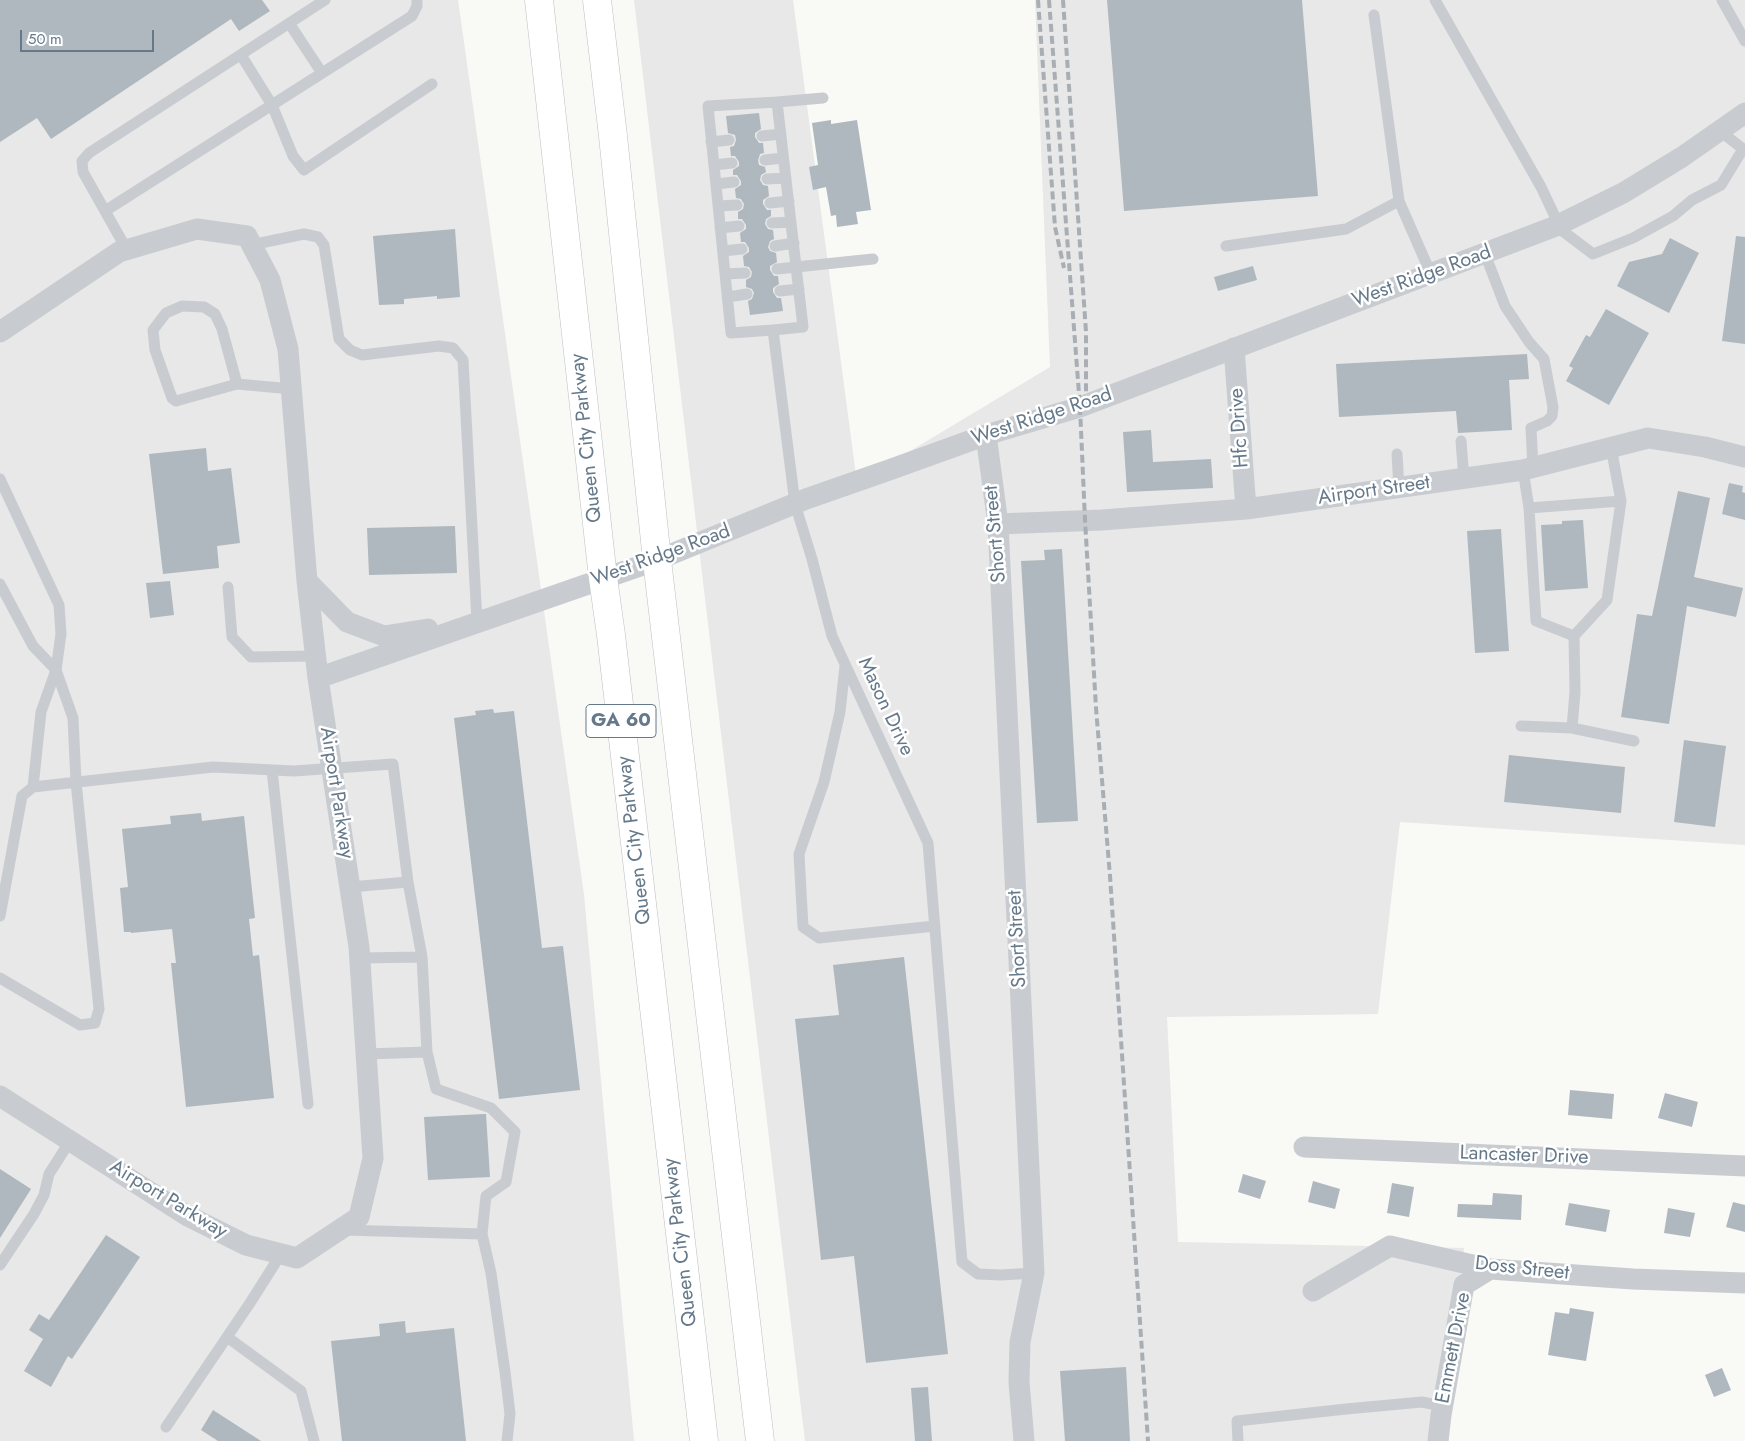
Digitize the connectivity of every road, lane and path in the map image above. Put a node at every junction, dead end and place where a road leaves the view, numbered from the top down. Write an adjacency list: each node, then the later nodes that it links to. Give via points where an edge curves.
1 (325, 0): 8 (lane)
2 (417, 0): 11 (lane, via 412,16)
3 (539, 0): 80 (main road, Queen City Parkway / GA 60)
4 (597, 0): 79 (main road, GA 60)
5 (1435, 0): 40 (lane, via 1541,187)
6 (1722, 0): 9 (lane)
7 (1374, 15): 32 (lane)
8 (290, 23): 10 (lane); 11 (lane)
9 (1745, 41)
10 (241, 55): 15 (lane); 36 (lane, via 89,153 82,162 83,172)
11 (322, 73): 15 (lane)
12 (432, 84): 15 (lane, via 304,170 293,156)
13 (823, 98): 14 (lane)
14 (777, 102): 18 (lane); 21 (lane, via 708,106)
15 (272, 105): 36 (lane)
16 (1745, 113): 17 (street, West Ridge Road)
17 (1720, 130): 22 (lane); 40 (street, West Ridge Road, via 1623,193)
18 (781, 134): 19 (lane); 23 (lane)
19 (762, 136)
20 (729, 140): 21 (lane)
21 (711, 142): 26 (lane)
22 (1744, 149): 40 (lane, via 1721,185 1633,238 1593,254)
23 (783, 158): 24 (lane); 27 (lane)
24 (765, 160)
25 (732, 163): 26 (lane)
26 (714, 165): 30 (lane)
27 (786, 178): 28 (lane); 31 (lane)
28 (767, 179)
29 (734, 182): 30 (lane)
30 (716, 184): 35 (lane)
31 (788, 201): 33 (lane); 37 (lane)
32 (1399, 201): 45 (lane, via 1346,230); 55 (lane)
33 (770, 202)
34 (737, 205): 35 (lane)
35 (718, 206): 41 (lane)
36 (106, 211): 47 (lane)
37 (791, 222): 38 (lane); 42 (lane)
38 (772, 223)
39 (739, 226): 41 (lane)
40 (1558, 226): 49 (street, West Ridge Road)
41 (720, 228): 48 (lane)
42 (794, 244): 44 (lane); 51 (lane)
43 (251, 245): 47 (street, via 247,236 197,229); 64 (street, Airport Parkway, via 270,280 288,349); 84 (lane, via 304,234 318,237 324,245 339,339 350,350 362,354 439,346 453,348 463,360)
44 (775, 246)
45 (1226, 246)
46 (742, 249): 48 (lane)
47 (128, 250): 61 (street, via 119,252)
48 (723, 251): 54 (lane)
49 (1485, 254): 55 (street, West Ridge Road); 70 (lane, via 1505,306 1544,359 1552,416 1531,428)
50 (873, 259): 51 (lane)
51 (796, 268): 52 (lane); 56 (lane)
52 (778, 270)
53 (745, 273): 54 (lane)
54 (725, 274): 59 (lane)
55 (1431, 274): 62 (street, West Ridge Road)
56 (799, 289): 57 (lane); 60 (lane, via 803,327)
57 (780, 291)
58 (747, 294): 59 (lane)
59 (728, 296): 60 (lane, via 732,333)
60 (774, 330): 75 (lane, Mason Drive)
61 (0, 332)
62 (1234, 348): 65 (street, West Ridge Road, via 1080,407); 77 (street, Hfc Drive)
63 (237, 384): 63 (lane, via 215,314 204,307 182,306 166,313 153,330 154,350 172,398 176,401); 64 (lane)
64 (292, 389): 81 (street, Airport Parkway)
65 (986, 436): 75 (street, West Ridge Road); 78 (street, Short Street)
66 (1461, 441): 72 (lane)
67 (1611, 447): 69 (street, Airport Street, via 1648,438); 70 (street, Airport Street); 74 (lane)
68 (1397, 454): 73 (lane)
69 (1745, 457)
70 (1528, 469): 72 (street, Airport Street); 76 (lane)
71 (0, 479): 88 (lane, via 59,605 61,634)
72 (1464, 479): 73 (street, Airport Street)
73 (1399, 488): 77 (street, Airport Street)
74 (1621, 501): 76 (lane); 85 (lane, via 1607,600)
75 (796, 504): 79 (street, West Ridge Road); 87 (lane, Mason Drive, via 832,636)
76 (1529, 508): 85 (lane, via 1536,621)
77 (1246, 509): 78 (street, Airport Street)
78 (998, 524): 116 (street, Short Street)
79 (657, 560): 80 (street, West Ridge Road); 125 (main road, GA 60)
80 (603, 578): 84 (street, West Ridge Road); 124 (main road, Queen City Parkway / GA 60)
81 (308, 582): 84 (street, via 347,622 384,636); 86 (street, Airport Parkway)
82 (0, 584): 88 (lane, via 33,646)
83 (228, 587): 86 (lane, via 232,637 251,657)
84 (477, 621): 89 (street, West Ridge Road)
85 (1574, 636): 91 (lane)
86 (316, 656): 89 (street, Airport Parkway)
87 (845, 666): 100 (lane, Mason Drive, via 928,843); 100 (lane, via 840,712 824,782 799,854 803,927 819,938)
88 (56, 670): 95 (lane, via 73,718); 96 (lane, via 41,712)
89 (318, 678): 93 (street, Airport Parkway)
90 (1521, 726): 91 (lane)
91 (1572, 728): 92 (lane)
92 (1634, 740)
93 (332, 767): 94 (lane); 97 (lane, via 393,764); 98 (street, Airport Parkway)
94 (272, 770): 95 (lane, via 213,767); 107 (lane)
95 (76, 782): 96 (lane); 103 (lane, via 99,1009 95,1023 80,1025)
96 (33, 786): 99 (lane, via 22,796)
97 (408, 882): 98 (lane); 101 (lane)
98 (350, 887): 102 (street, Airport Parkway)
99 (0, 916)
100 (935, 926): 116 (lane, Mason Drive, via 962,1262 978,1274)
101 (422, 957): 102 (lane); 104 (lane)
102 (360, 958): 105 (street, Airport Parkway)
103 (0, 978)
104 (427, 1052): 105 (lane); 112 (lane, via 436,1088 491,1108 515,1132 506,1182 486,1196)
105 (366, 1054): 111 (street, Airport Parkway, via 373,1158 359,1216)
106 (0, 1096): 108 (street, Airport Parkway)
107 (308, 1104)
108 (70, 1140): 113 (street, Airport Parkway, via 186,1215 246,1245); 114 (lane, via 49,1174 44,1195 34,1214)
109 (1304, 1147): 110 (street, Lancaster Drive)
110 (1745, 1166)
111 (340, 1230): 112 (lane); 113 (street, Airport Parkway, via 297,1258)
112 (482, 1234): 123 (lane, via 491,1273 507,1388 510,1414)
113 (281, 1254): 119 (lane)
114 (0, 1265)
115 (1490, 1269): 117 (street, Doss Street); 118 (street, Doss Street, via 1390,1246); 120 (street, Emmett Drive, via 1464,1285)
116 (1034, 1273): 126 (street, Short Street, via 1020,1342 1019,1382)
117 (1745, 1283)
118 (1314, 1291)
119 (227, 1337): 121 (lane); 122 (lane, via 301,1391)
120 (1442, 1406): 127 (lane, via 1422,1402 1237,1421); 128 (street, Emmett Drive)
121 (166, 1427)
122 (314, 1441)
123 (507, 1441)
124 (704, 1441)
125 (760, 1441)
126 (1024, 1441)
127 (1238, 1441)
128 (1438, 1441)

